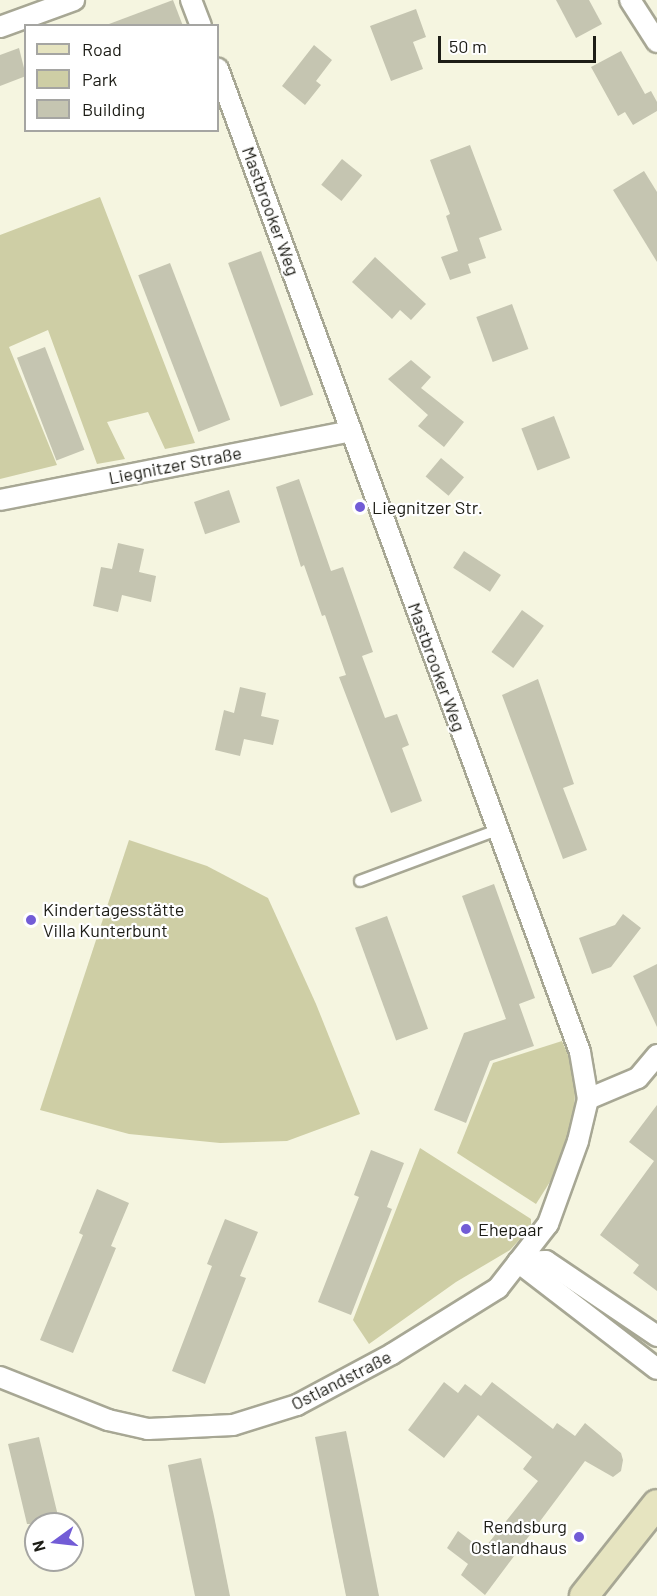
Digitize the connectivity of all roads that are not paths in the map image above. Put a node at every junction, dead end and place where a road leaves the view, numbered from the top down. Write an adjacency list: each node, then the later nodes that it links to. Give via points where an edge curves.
1 (74, 0): 5 (street)
2 (191, 0): 4 (street)
3 (630, 0): 6 (street)
4 (200, 24)
5 (0, 27)
6 (657, 42)
7 (219, 72): 8 (street, Mastbrooker Weg)
8 (351, 431): 9 (street, Liegnitzer Straße); 10 (street, Mastbrooker Weg)
9 (0, 500)
10 (497, 830): 11 (lane); 13 (street, Mastbrooker Weg, via 580,1052)
11 (360, 881)
12 (657, 1055): 13 (street, via 638,1078)
13 (588, 1099): 14 (street, Mastbrooker Weg, via 548,1224)
14 (518, 1262): 15 (street, via 546,1261); 16 (street); 17 (street, Ostlandstraße, via 498,1288 392,1354 297,1405 233,1425 148,1430 108,1420)
15 (657, 1336)
16 (657, 1369)
17 (0, 1377)
18 (657, 1504): 19 (main road)
19 (584, 1596)

